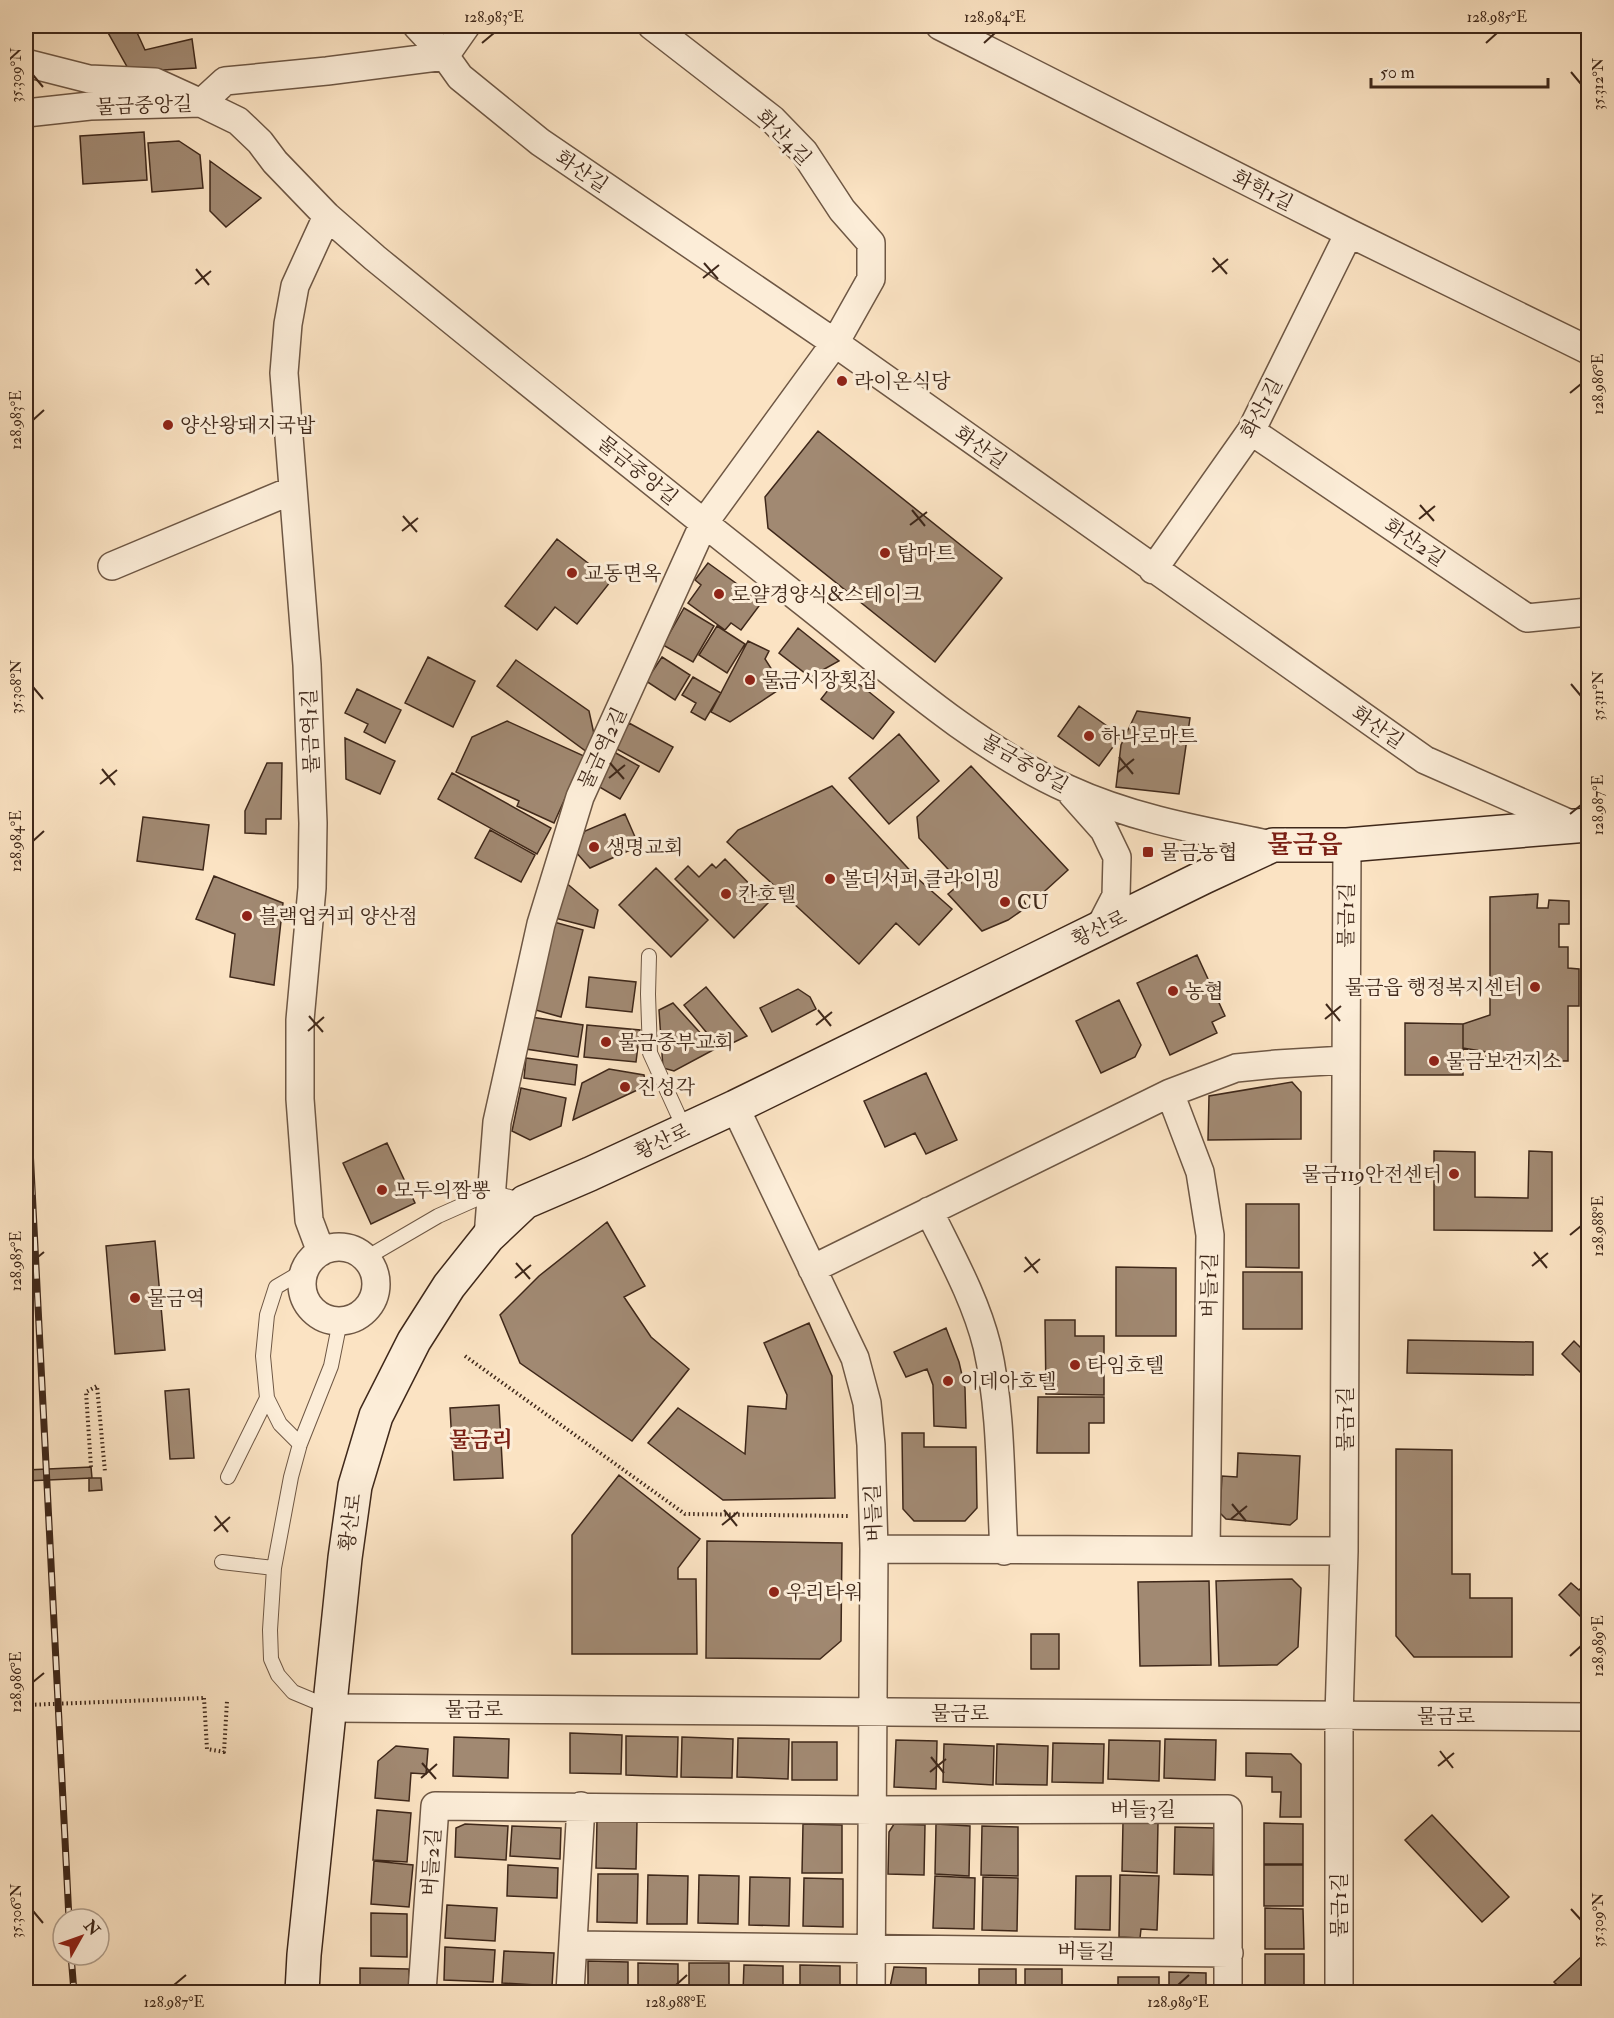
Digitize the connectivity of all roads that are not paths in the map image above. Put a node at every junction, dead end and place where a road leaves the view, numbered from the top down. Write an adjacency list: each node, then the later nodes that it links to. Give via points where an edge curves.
1 (417, 26): 5 (street, 화산길)
2 (466, 26): 5 (street)
3 (652, 26): 11 (street, 화산4길, via 772,119 804,152 842,210 871,243)
4 (940, 26): 10 (street, 화학1길)
5 (445, 56): 7 (street, via 225,81); 12 (street, 화산길, via 460,77 540,142)
6 (26, 63): 7 (street, via 89,79 155,82)
7 (201, 103): 8 (street, 물금중앙길, via 90,106); 9 (street, 물금중앙길, via 238,121)
8 (26, 113)
9 (327, 216): 15 (street, 물금역1길, via 295,286 288,324 284,373); 16 (street, 물금중앙길)
10 (1349, 233): 13 (street, 화학1길); 14 (street, 화산1길)
11 (871, 279): 12 (street, 물금역2길)
12 (835, 343): 16 (street, 물금역2길); 18 (street, 화산길)
13 (1588, 350)
14 (1251, 431): 18 (street, 화산1길); 19 (street, 화산2길, via 1527,618)
15 (293, 490): 17 (street); 35 (street, 물금역1길, via 307,665 313,823 312,888 300,1020 300,1099)
16 (704, 523): 20 (street, 물금중앙길, via 952,719); 30 (street, 물금역2길, via 580,797 541,924 496,1122)
17 (112, 566)
18 (1153, 570): 21 (street, 화산길, via 1425,760)
19 (1588, 612)
20 (1067, 789): 22 (street, 물금중앙길, via 1107,805); 24 (street, via 1104,830 1117,857 1116,896)
21 (1582, 826): 23 (main road, 황산로)
22 (1273, 845): 23 (main road, 황산로); 24 (main road, 황산로)
23 (1347, 845): 26 (street, 물금1길)
24 (1100, 927): 28 (main road, 황산로)
25 (649, 956): 29 (lane, via 650,1053)
26 (1345, 1060): 27 (street, via 1236,1068); 44 (street, 물금1길)
27 (1170, 1093): 32 (street); 42 (street, 버들1길, via 1200,1172 1209,1235)
28 (735, 1107): 29 (main road, 황산로); 36 (street, 버들길)
29 (685, 1130): 31 (main road, 황산로)
30 (492, 1192): 31 (lane); 33 (street, 물금역2길); 34 (lane, via 438,1216)
31 (525, 1202): 33 (main road, 황산로)
32 (929, 1211): 36 (street); 43 (street, via 970,1294 986,1344 996,1398)
33 (488, 1236): 47 (main road, 황산로, via 449,1286 414,1341 376,1416 355,1486)
34 (366, 1258): 35 (street, via 344,1247 332,1248); 37 (street, via 376,1280 371,1304 357,1316)
35 (313, 1261): 37 (street, via 302,1282 303,1294 317,1314); 38 (lane, via 276,1287 267,1315 263,1356)
36 (812, 1269): 41 (street, 버들길, via 855,1358 867,1402)
37 (340, 1321): 39 (lane, via 331,1365)
38 (267, 1398): 39 (lane, via 280,1424); 40 (lane)
39 (300, 1444): 46 (lane)
40 (228, 1477)
41 (874, 1549): 43 (street); 48 (street, 버들길)
42 (1206, 1550): 43 (street); 44 (street)
43 (1004, 1551)
44 (1344, 1551): 49 (street, 물금1길)
45 (222, 1562): 46 (lane)
46 (274, 1568): 47 (lane, via 271,1659 278,1675 293,1692)
47 (331, 1708): 48 (street, 물금로); 56 (main road, 황산로)
48 (874, 1712): 49 (street, 물금로); 52 (street, 버들길)
49 (1339, 1716): 50 (street, 물금로); 61 (street, 물금1길)
50 (1588, 1718)
51 (580, 1806): 52 (street, 버들2길); 53 (street); 57 (street, 버들2길, via 435,1806)
52 (873, 1810): 54 (street, 버들길); 55 (street, 버들3길, via 1228,1809)
53 (573, 1945): 54 (street, 버들길); 58 (street)
54 (872, 1948): 55 (street, 버들길); 59 (street, 버들길)
55 (1229, 1953): 60 (street, 버들3길)
56 (302, 1992)
57 (422, 1992)
58 (570, 1992)
59 (871, 1992)
60 (1228, 1992)
61 (1339, 1992)

